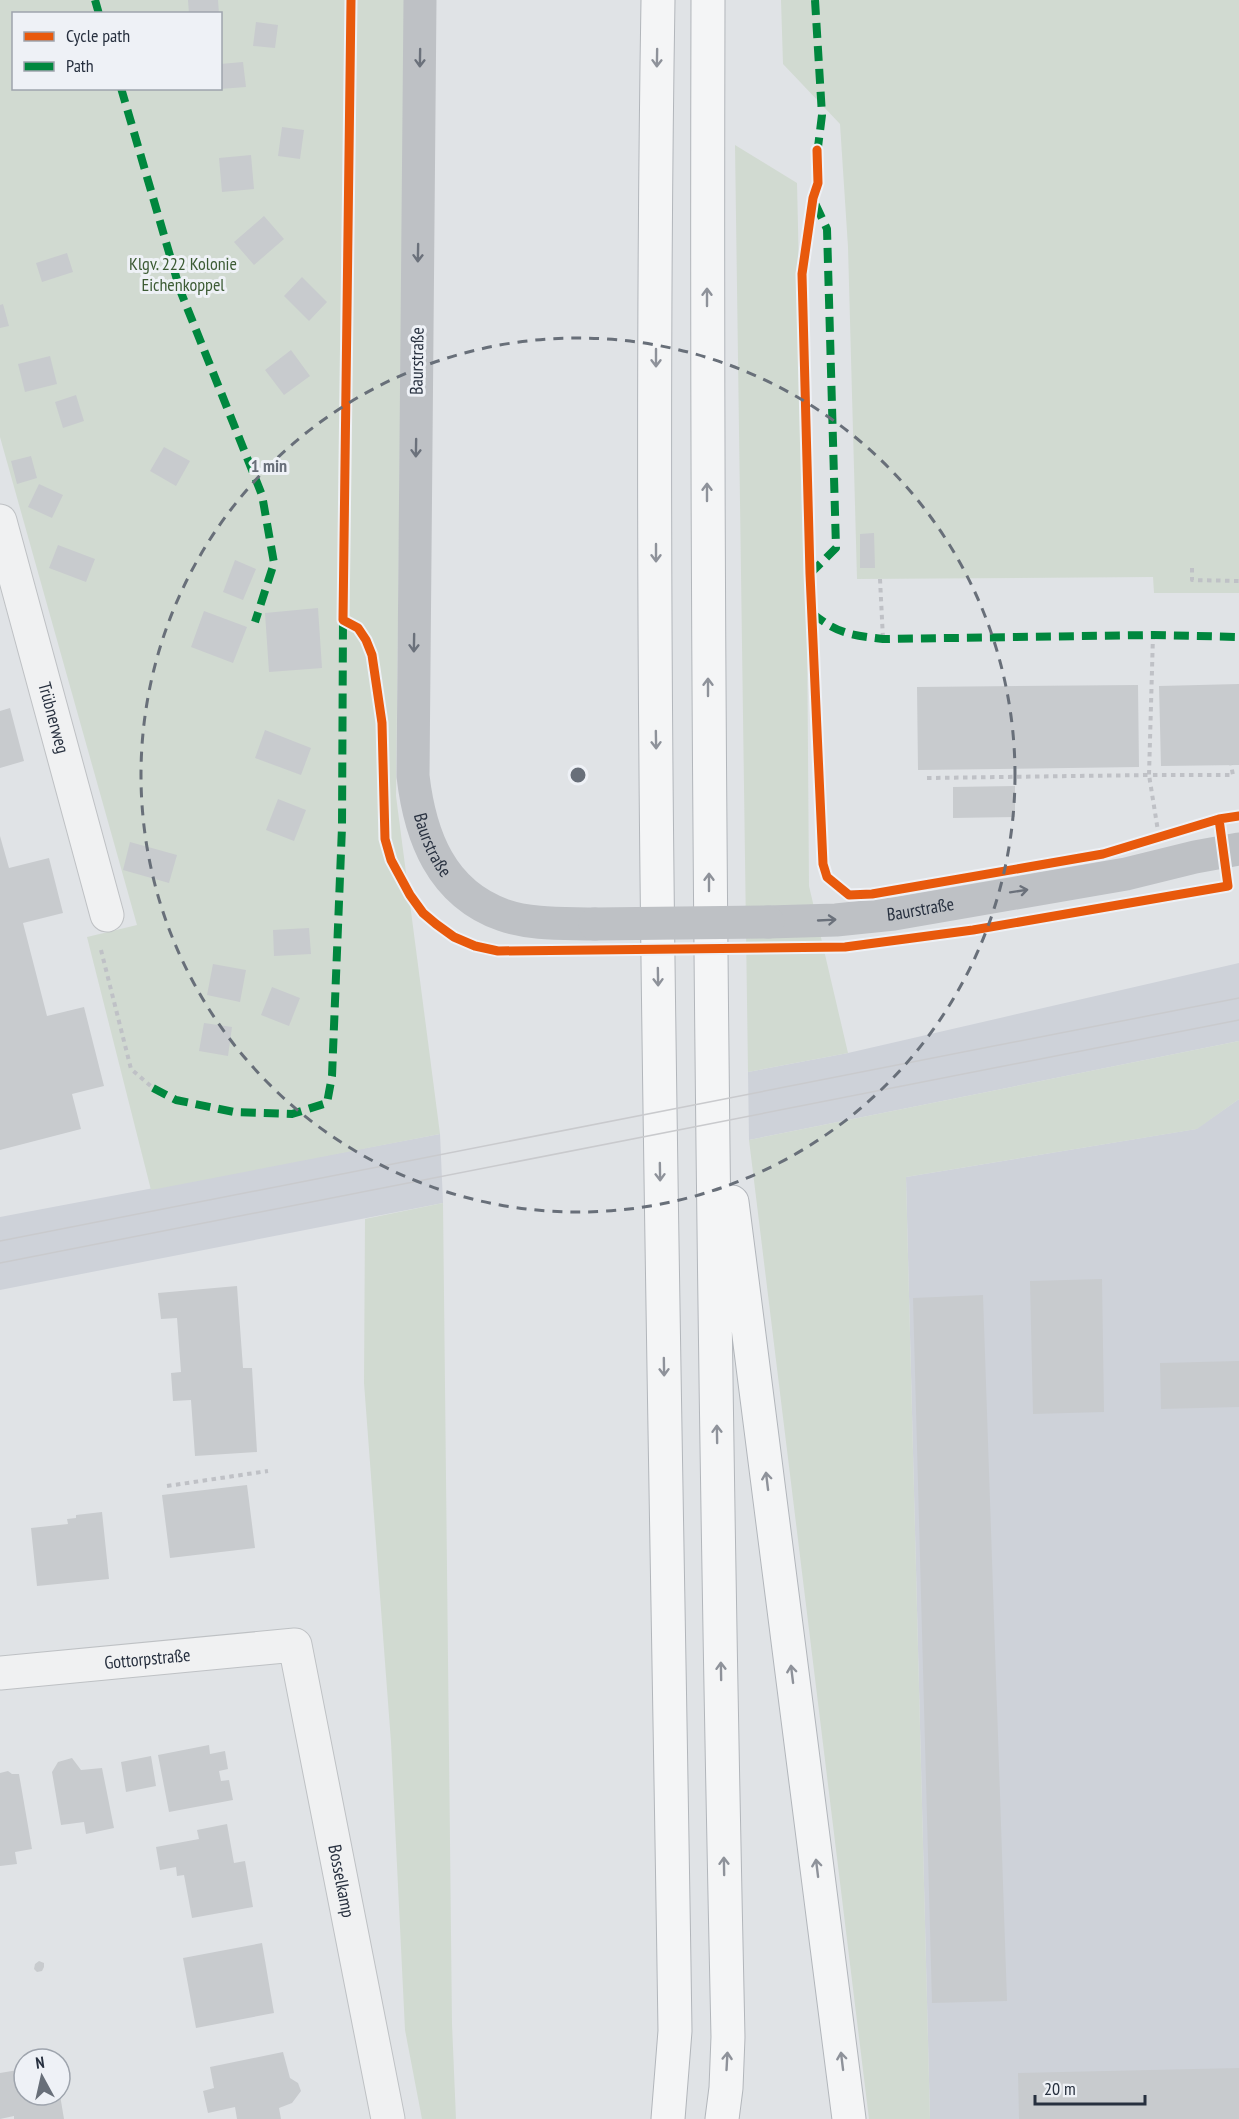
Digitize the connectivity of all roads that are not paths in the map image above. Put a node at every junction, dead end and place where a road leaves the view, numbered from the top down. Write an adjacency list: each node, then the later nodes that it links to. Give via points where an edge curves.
1 (420, 0): 5 (main road, Baurstraße, one-way to 5, bridge, via 413,776 418,813 439,864 466,893 504,915 543,922 836,920 894,914 1126,874)
2 (658, 0): 11 (highway, one-way to 11, via 656,681 660,1162 675,2031)
3 (708, 0): 7 (highway, one-way to 3)
4 (0, 521): 6 (street, Trübnerweg)
5 (1239, 849)
6 (107, 915)
7 (710, 1024): 12 (highway, one-way to 7, via 728,2037); 13 (highway, one-way to 7)
8 (295, 1645): 9 (street, Gottorpstraße); 10 (street, Bosselkamp)
9 (0, 1673)
10 (388, 2119)
11 (668, 2119)
12 (722, 2119)
13 (849, 2119)

